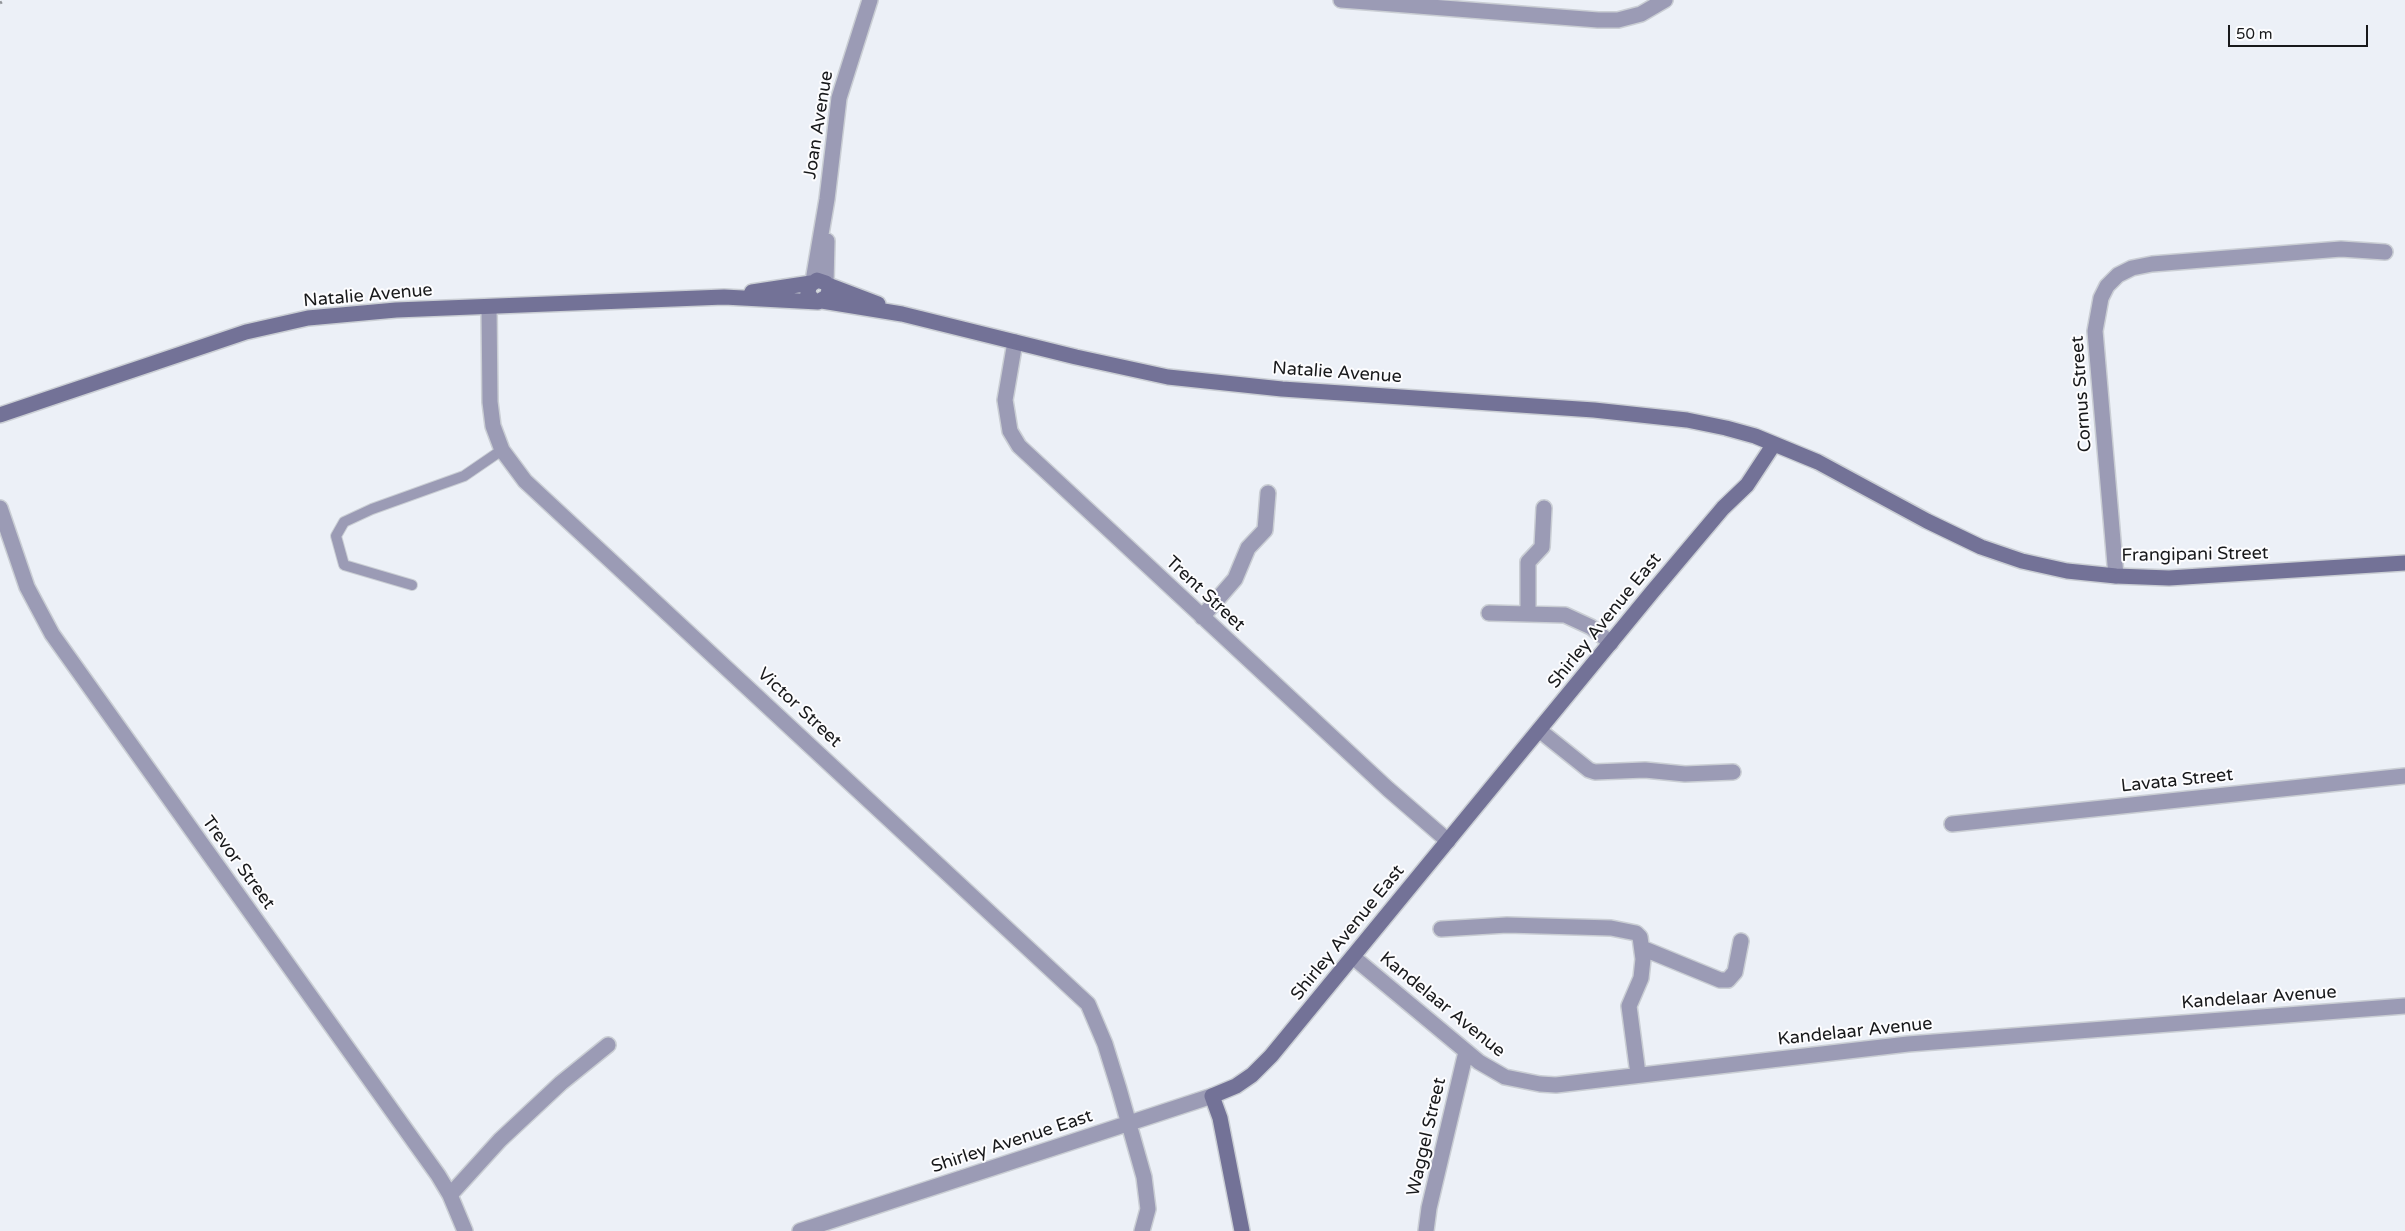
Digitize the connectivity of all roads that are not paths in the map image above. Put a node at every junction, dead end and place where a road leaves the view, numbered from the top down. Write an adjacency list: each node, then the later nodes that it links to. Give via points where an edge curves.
1 (870, 0): 5 (street, Joan Avenue, via 839,98)
2 (1341, 0): 3 (street, via 1610,20 1640,14)
3 (1665, 0)
4 (2385, 252): 18 (street, Cornus Street, via 2341,249 2152,264 2132,268 2107,286 2101,298 2095,331)
5 (819, 283): 6 (street, Natalie Avenue); 7 (street, via 808,290); 9 (street, Natalie Avenue)
6 (724, 297): 7 (street, Natalie Avenue); 8 (street, Natalie Avenue)
7 (818, 301): 9 (street, Natalie Avenue)
8 (489, 307): 11 (street, Natalie Avenue, via 342,314 264,328); 13 (street, Victor Street, via 492,418)
9 (902, 314): 10 (street, Natalie Avenue)
10 (1015, 342): 12 (street, Natalie Avenue, via 1176,378 1603,411 1703,423); 22 (street, Trent Street, via 1005,400 1010,431 1018,446)
11 (0, 415)
12 (1774, 444): 18 (street, Frangipani Street, via 1818,462 1981,547 2046,566); 23 (street, Shirley Avenue East, via 1747,486 1723,508)
13 (502, 450): 19 (lane, via 464,476 344,522 336,536 344,565); 38 (street, Victor Street, via 526,482 548,503 1083,998 1091,1008 1105,1044)
14 (1268, 493): 22 (street, via 1265,530 1248,548 1235,579)
15 (0, 508): 39 (street, Trevor Street, via 27,587 52,634)
16 (1544, 508): 21 (street, via 1542,546 1528,562)
17 (2405, 563): 18 (street, Frangipani Street, via 2169,578)
18 (2116, 576)
19 (412, 585)
20 (1489, 613): 21 (street)
21 (1528, 613): 23 (street, via 1565,615 1591,627)
22 (1202, 617): 28 (street, Trent Street)
23 (1611, 643): 24 (street, Shirley Avenue East)
24 (1539, 730): 25 (street, via 1595,772); 28 (street, Shirley Avenue East)
25 (1732, 772)
26 (2405, 776): 27 (street, Lavata Street)
27 (1952, 824)
28 (1448, 841): 32 (street, Shirley Avenue East)
29 (1441, 929): 31 (street, via 1507,925 1611,928 1636,933)
30 (1741, 941): 31 (street, via 1735,972 1728,980 1720,980)
31 (1642, 948): 36 (street, via 1641,978 1629,1006)
32 (1352, 957): 35 (street, Kandelaar Avenue); 37 (street, Shirley Avenue East, via 1252,1075)
33 (2405, 1006): 36 (street, Kandelaar Avenue, via 1908,1044)
34 (608, 1045): 39 (street, via 500,1140)
35 (1466, 1052): 36 (street, Kandelaar Avenue, via 1496,1073 1525,1083 1556,1085); 44 (street, Waggel Street)
36 (1638, 1074)
37 (1212, 1096): 38 (street, Shirley Avenue East); 43 (street, via 1220,1118)
38 (1129, 1124): 41 (street, Shirley Avenue East); 42 (street, Victor Street, via 1146,1191 1148,1209)
39 (450, 1195): 40 (street, Trevor Street)
40 (465, 1231)
41 (800, 1231)
42 (1142, 1231)
43 (1242, 1231)
44 (1426, 1231)

